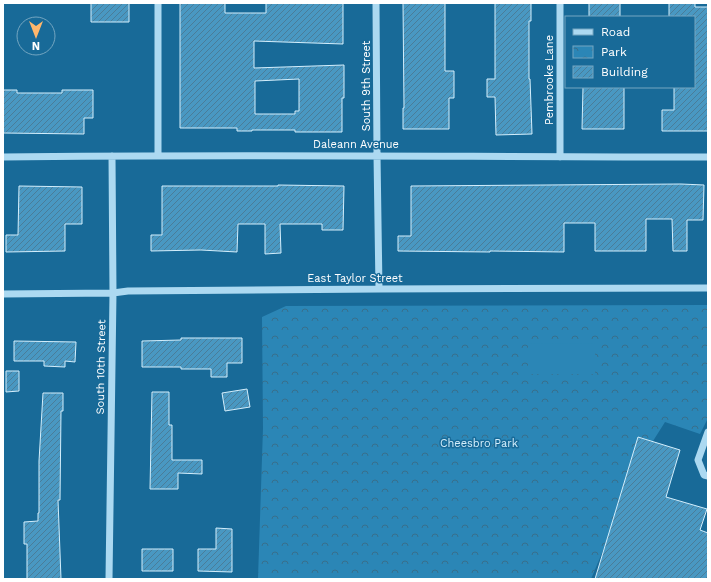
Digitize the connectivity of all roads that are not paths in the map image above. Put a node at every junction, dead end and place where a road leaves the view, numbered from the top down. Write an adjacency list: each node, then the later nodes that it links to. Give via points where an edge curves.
1 (158, 3): 4 (street)
2 (376, 3): 5 (street, South 9th Street)
3 (560, 3): 8 (street, Pembrooke Lane)
4 (158, 155): 5 (street, Daleann Avenue); 6 (street, Daleann Avenue)
5 (377, 155): 8 (street, Daleann Avenue); 11 (street, South 9th Street)
6 (112, 156): 7 (street, Daleann Avenue); 12 (street, South 10th Street)
7 (3, 157)
8 (560, 157): 9 (street, Daleann Avenue)
9 (708, 157)
10 (708, 288): 11 (street, East Taylor Street)
11 (379, 289): 12 (street, East Taylor Street)
12 (113, 293): 13 (street, East Taylor Street); 16 (street, South 10th Street)
13 (3, 294)
14 (708, 432): 15 (street, via 698,460 704,475)
15 (708, 476)
16 (109, 579)

